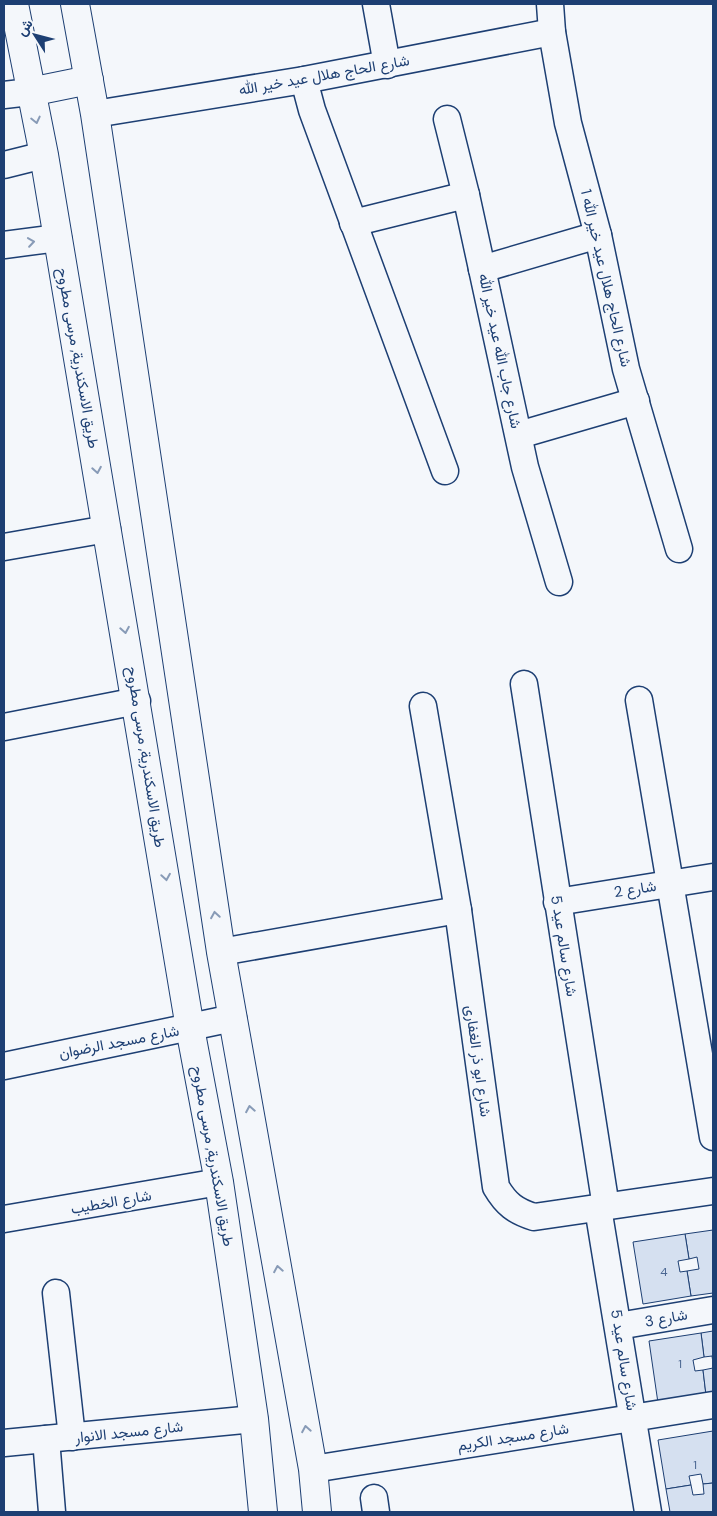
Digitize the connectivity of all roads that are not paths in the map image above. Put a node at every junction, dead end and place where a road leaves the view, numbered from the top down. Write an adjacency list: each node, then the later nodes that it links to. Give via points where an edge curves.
1 (14, 4): 9 (main road, طريق الاسكندرية, مرسى مطروح)
2 (75, 4): 7 (main road)
3 (376, 4): 6 (street)
4 (550, 4): 5 (street, شارع الحاج هلال عيد خير الله 1)
5 (552, 32): 6 (street, شارع الحاج هلال عيد خير الله); 16 (street, شارع الحاج هلال عيد خير الله 1, via 568,123)
6 (387, 65): 8 (street, شارع الحاج هلال عيد خير الله)
7 (89, 80): 9 (main road); 10 (main road)
8 (304, 80): 10 (street, شارع الحاج هلال عيد خير الله); 15 (street)
9 (17, 93): 12 (main road, طريق الاسكندرية, مرسى مطروح, one-way to 12)
10 (95, 114): 36 (main road, one-way to 10)
11 (447, 119): 14 (street, شارع جاب الله عيد خير الله)
12 (44, 155): 13 (street); 17 (main road, طريق الاسكندرية, مرسى مطروح)
13 (4, 165)
14 (466, 195): 15 (street); 19 (street, شارع جاب الله عيد خير الله)
15 (353, 223): 22 (street)
16 (598, 235): 19 (street); 20 (street, شارع الحاج هلال عيد خير الله 1)
17 (58, 238): 18 (street, one-way to 17); 23 (main road, طريق الاسكندرية, مرسى مطروح, one-way to 23)
18 (4, 245)
19 (482, 269): 21 (street, شارع جاب الله عيد خير الله)
20 (636, 402): 21 (street); 25 (street, شارع الحاج هلال عيد خير الله 1)
21 (518, 435): 26 (street, شارع جاب الله عيد خير الله)
22 (445, 471)
23 (107, 529): 24 (street); 29 (main road, طريق الاسكندرية, مرسى مطروح, one-way to 29)
24 (4, 547)
25 (679, 549)
26 (559, 582)
27 (524, 684): 34 (street, شارع سالم عيد 5)
28 (638, 700): 33 (street)
29 (137, 701): 31 (street); 38 (main road, طريق الاسكندرية, مرسى مطروح, one-way to 38)
30 (423, 706): 35 (street, شارع ابو ذر الغفارى)
31 (4, 728)
32 (713, 877): 33 (street, شارع 2)
33 (670, 883): 34 (street, شارع 2); 40 (street)
34 (557, 902): 43 (street, شارع سالم عيد 5)
35 (458, 910): 36 (street); 43 (street, شارع ابو ذر الغفارى, via 496,1187 505,1202 518,1212 534,1217)
36 (221, 952): 37 (main road)
37 (233, 1018): 38 (street, شارع مسجد الرضوان); 54 (main road, one-way to 37)
38 (190, 1028): 39 (street, شارع مسجد الرضوان); 41 (main road, طريق الاسكندرية, مرسى مطروح)
39 (4, 1066)
40 (713, 1137)
41 (219, 1182): 44 (street, شارع الخطيب); 50 (main road, طريق الاسكندرية, مرسى مطروح)
42 (713, 1191): 43 (street, شارع ابو ذر الغفارى)
43 (602, 1207): 47 (street, شارع سالم عيد 5)
44 (4, 1220)
45 (56, 1293): 51 (street)
46 (713, 1310): 47 (street, شارع 3)
47 (618, 1326): 49 (street, شارع سالم عيد 5)
48 (713, 1405): 49 (street, شارع مسجد الكريم)
49 (633, 1418): 54 (street, شارع مسجد الكريم); 58 (street, شارع سالم عيد 5)
50 (254, 1419): 51 (street, شارع مسجد الانوار); 56 (main road, طريق الاسكندرية, مرسى مطروح)
51 (72, 1437): 52 (street, شارع مسجد الانوار)
52 (46, 1439): 53 (street, شارع مسجد الانوار); 55 (street)
53 (4, 1443)
54 (313, 1469): 57 (main road)
55 (52, 1512)
56 (263, 1512)
57 (317, 1512)
58 (648, 1512)

